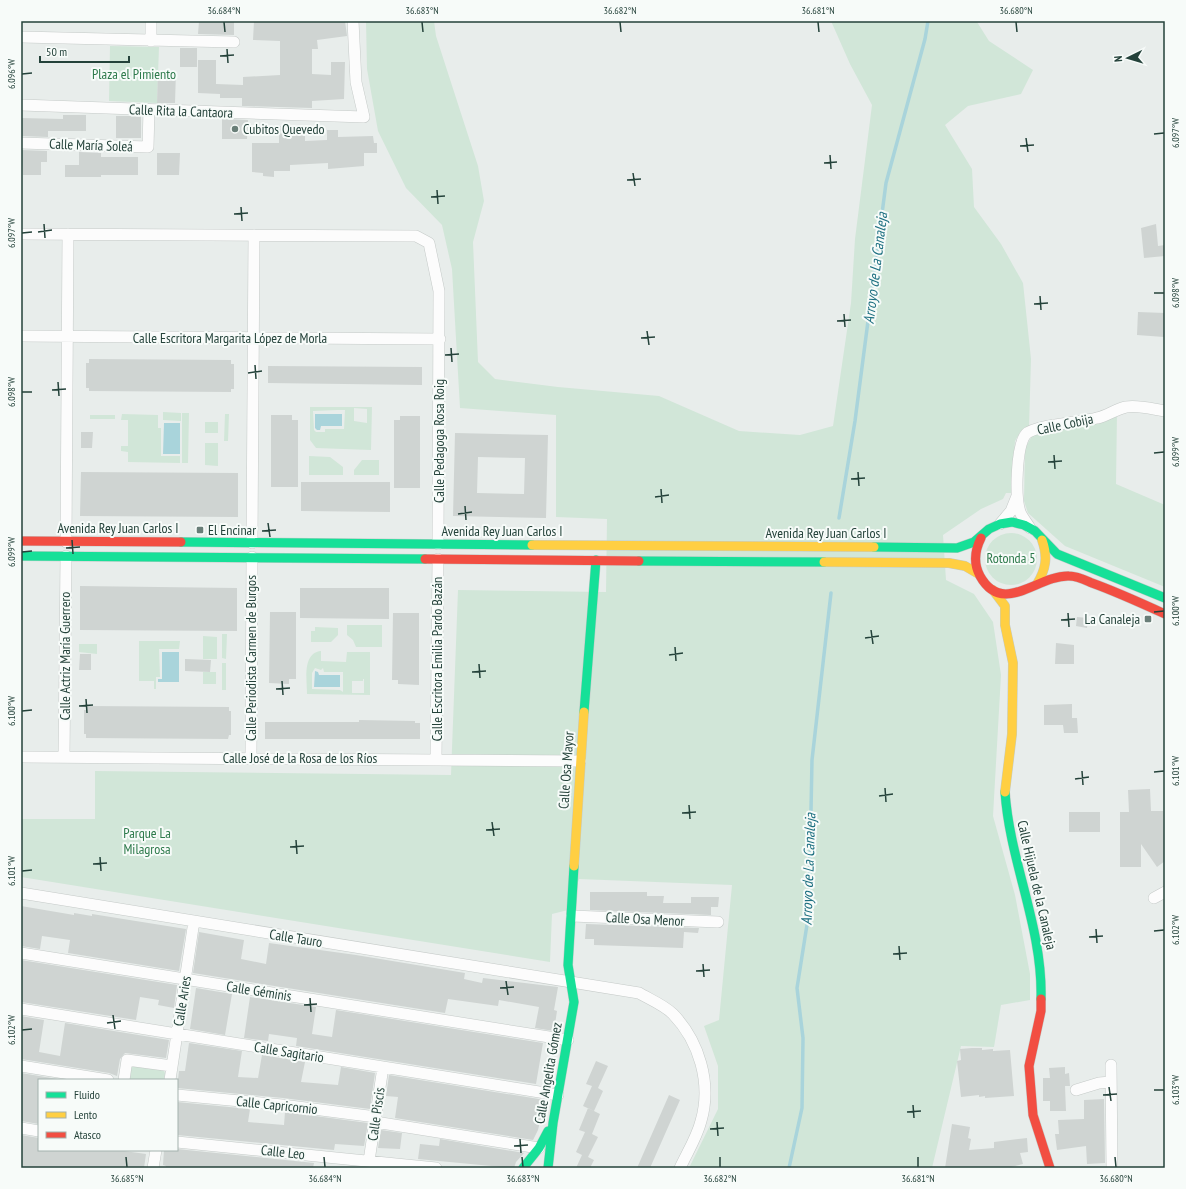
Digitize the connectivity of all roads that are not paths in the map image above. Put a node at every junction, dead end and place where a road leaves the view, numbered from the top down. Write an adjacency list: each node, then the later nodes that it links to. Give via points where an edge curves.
1 (151, 21): 4 (street)
2 (353, 21): 7 (street, Calle Rita la Cantaora, via 356,82 364,117)
3 (21, 37): 4 (street)
4 (151, 41): 5 (street)
5 (234, 42)
6 (21, 105): 7 (street, Calle Rita la Cantaora)
7 (149, 110): 8 (street, Calle María Soleá, via 148,147)
8 (21, 143)
9 (21, 234): 10 (street)
10 (68, 234): 11 (street); 13 (street)
11 (254, 235): 14 (street); 15 (street, Calle Pedagoga Rosa Roig, via 416,236 430,243 439,291)
12 (21, 336): 13 (street, Calle Escritora Margarita López de Morla)
13 (67, 337): 14 (street, Calle Escritora Margarita López de Morla); 23 (street)
14 (254, 338): 15 (street, Calle Escritora Margarita López de Morla); 24 (street)
15 (440, 339): 25 (street, Calle Pedagoga Rosa Roig)
16 (1165, 411): 17 (street, Calle Cobija, via 1138,406 1124,407 1098,418 1039,427 1026,434 1018,464)
17 (1018, 495): 18 (street, Calle Cobija, via 1011,511); 19 (street, Calle Cobija, via 1020,512)
18 (1000, 524): 19 (main road, via 1012,522); 20 (main road, Avenida Rey Juan Carlos I, via 989,529)
19 (1030, 528): 21 (main road)
20 (981, 538): 25 (main road, Avenida Rey Juan Carlos I, via 966,545 948,548); 31 (main road, via 976,549)
21 (1042, 540): 32 (main road, via 1047,563); 35 (main road, via 1057,554)
22 (21, 541): 23 (main road, Avenida Rey Juan Carlos I)
23 (66, 542): 24 (main road, Avenida Rey Juan Carlos I)
24 (252, 543): 25 (main road, Avenida Rey Juan Carlos I)
25 (438, 544)
26 (21, 556): 27 (main road, Avenida Rey Juan Carlos I)
27 (66, 556): 28 (main road, Avenida Rey Juan Carlos I); 39 (street, Calle Actriz María Guerrero)
28 (252, 557): 29 (main road, Avenida Rey Juan Carlos I); 40 (street, Calle Periodista Carmen de Burgos)
29 (438, 559): 30 (main road, Avenida Rey Juan Carlos I); 41 (street, Calle Escritora Emilia Pardo Bazán)
30 (596, 560): 31 (main road, Avenida Rey Juan Carlos I, via 949,563 965,566); 42 (main road, Calle Osa Mayor)
31 (977, 573): 33 (main road, Avenida Rey Juan Carlos I)
32 (1037, 584): 34 (main road); 37 (main road, via 1058,576 1079,578)
33 (993, 590): 34 (main road, via 1004,594); 36 (main road)
34 (1016, 594): 36 (main road)
35 (1165, 598)
36 (1005, 606): 79 (main road, Calle Hijuela de la Canaleja, via 1005,625 1014,680 1012,734 1005,785 1007,817 1038,945 1042,977 1041,1011 1029,1066 1033,1115)
37 (1165, 614)
38 (21, 757): 39 (street, Calle José de la Rosa de los Ríos)
39 (64, 757): 40 (street, Calle José de la Rosa de los Ríos)
40 (251, 758): 41 (street, Calle José de la Rosa de los Ríos)
41 (436, 760): 42 (street, Calle José de la Rosa de los Ríos)
42 (580, 761): 46 (main road, Calle Osa Mayor)
43 (1165, 892): 45 (street)
44 (21, 893): 47 (street, Calle Tauro)
45 (1154, 898)
46 (572, 916): 48 (street, Calle Osa Menor); 51 (main road, Calle Osa Mayor, via 568,965)
47 (194, 921): 50 (street, Calle Aries); 51 (street, Calle Tauro)
48 (718, 922)
49 (21, 953): 50 (street, Calle Géminis)
50 (185, 979): 53 (street, Calle Aries); 54 (street, Calle Géminis)
51 (571, 982): 54 (main road, Calle Angelita Gómez, via 574,1002); 78 (street, Calle Tauro, via 639,993 672,1013 691,1038 702,1064 706,1094 701,1121)
52 (21, 1009): 53 (street, Calle Sagitario)
53 (177, 1034): 57 (street, Calle Aries); 58 (street, Calle Sagitario)
54 (568, 1040): 65 (main road, Calle Angelita Gómez)
55 (1111, 1065): 62 (street)
56 (21, 1066): 59 (street)
57 (172, 1066): 60 (street, via 127,1060); 61 (street, Calle Aries)
58 (383, 1067): 65 (street, Calle Sagitario); 66 (street, Calle Piscis)
59 (102, 1079)
60 (124, 1079)
61 (170, 1079)
62 (1112, 1082): 63 (street); 80 (street)
63 (1076, 1090)
64 (178, 1095): 66 (street, Calle Capricornio, via 282,1105)
65 (558, 1095): 67 (main road, Calle Angelita Gómez)
66 (376, 1119): 71 (street, Calle Capricornio); 73 (street, Calle Piscis)
67 (553, 1123): 71 (main road); 77 (main road, Calle Angelita Gómez)
68 (21, 1128): 69 (street)
69 (38, 1131)
70 (178, 1142): 73 (street, Calle Leo)
71 (539, 1148): 76 (main road)
72 (156, 1151): 74 (street)
73 (370, 1161): 75 (street, Calle Leo)
74 (153, 1168)
75 (436, 1168)
76 (523, 1168)
77 (548, 1168)
78 (680, 1168)
79 (1050, 1168)
80 (1112, 1168)

